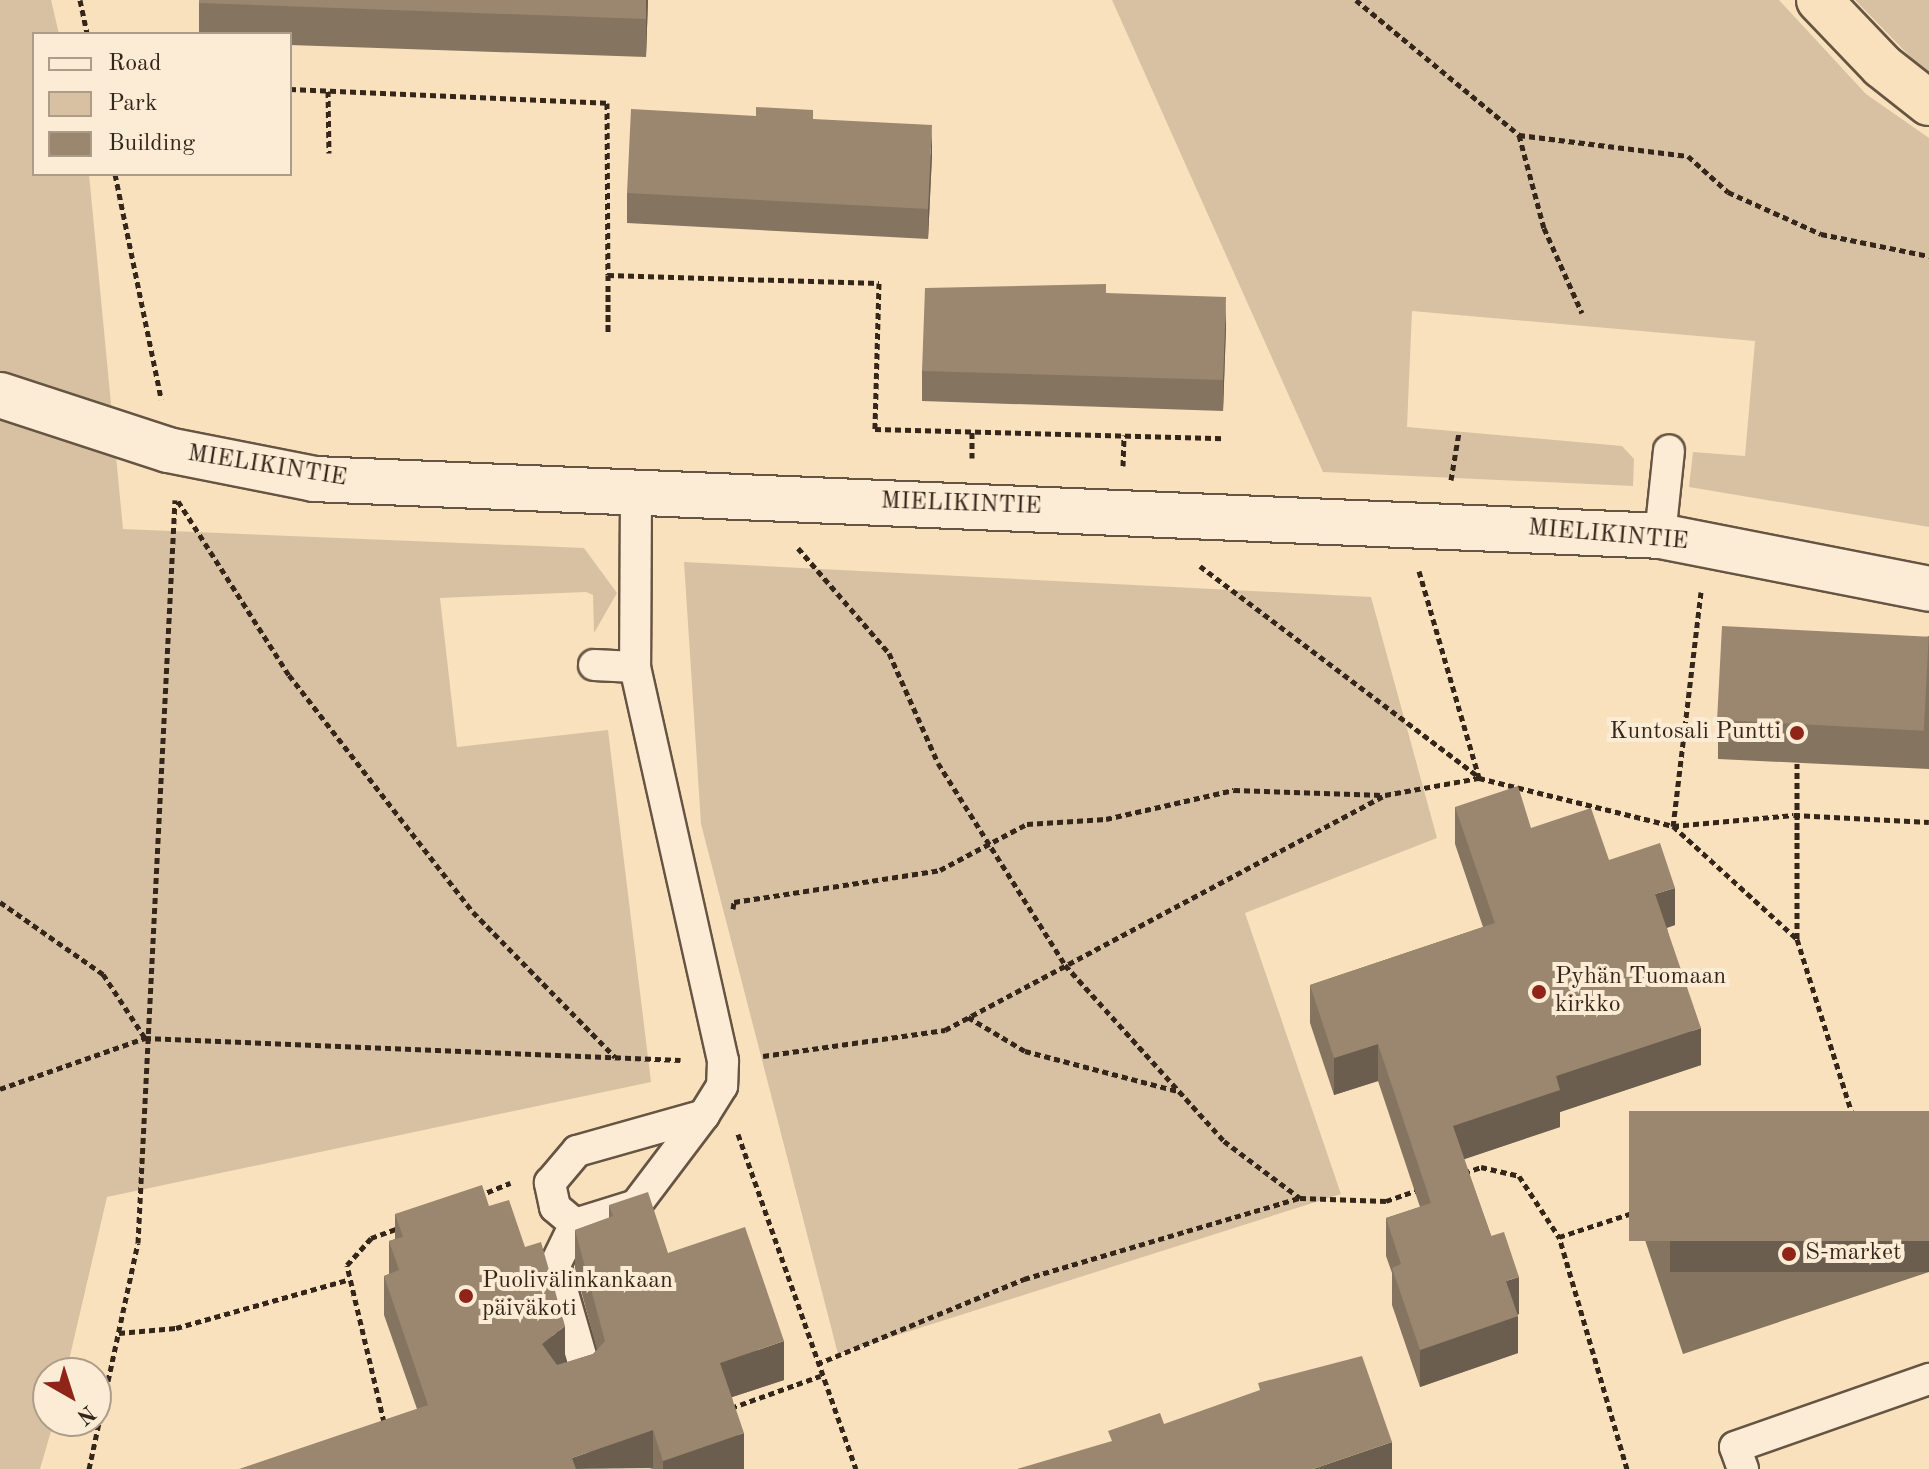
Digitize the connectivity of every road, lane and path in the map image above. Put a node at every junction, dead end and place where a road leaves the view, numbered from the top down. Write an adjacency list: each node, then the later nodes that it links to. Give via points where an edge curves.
1 (80, 0): 4 (path)
2 (1356, 0): 8 (path)
3 (1819, 0): 7 (highway, via 1882,66)
4 (87, 32)
5 (292, 89): 6 (path)
6 (328, 91): 9 (path); 12 (path, via 607,103)
7 (1929, 103)
8 (1519, 135): 11 (path, via 1688,156 1728,192 1821,234); 13 (path, via 1544,228)
9 (329, 153)
10 (115, 176): 20 (path)
11 (1929, 256)
12 (608, 275): 14 (path); 16 (path, via 879,283 875,429)
13 (1582, 313)
14 (608, 334)
15 (0, 395): 20 (street, MIELIKINTIE)
16 (972, 431): 18 (path); 22 (path)
17 (1459, 432): 24 (path)
18 (1124, 435): 19 (path); 23 (path)
19 (1224, 438)
20 (168, 450): 25 (street, MIELIKINTIE, via 314,479); 26 (path)
21 (1669, 450): 27 (lane)
22 (972, 466)
23 (1123, 472)
24 (1450, 485)
25 (636, 491): 27 (street, MIELIKINTIE); 34 (lane)
26 (176, 496): 47 (path); 48 (path, via 289,675 473,912)
27 (1660, 536): 32 (street, MIELIKINTIE)
28 (793, 541): 41 (path, via 889,653)
29 (1185, 555): 36 (path)
30 (1417, 563): 36 (path)
31 (1702, 578): 40 (path)
32 (1929, 589)
33 (594, 665): 34 (lane)
34 (635, 667): 49 (lane)
35 (1797, 763): 38 (path)
36 (1479, 778): 37 (path); 40 (path)
37 (1385, 795): 41 (path, via 1234,790 1106,819 1027,824); 45 (path)
38 (1794, 815): 39 (path); 40 (path); 44 (path)
39 (1929, 822)
40 (1673, 826): 44 (path)
41 (986, 846): 43 (path, via 940,870 734,902); 45 (path)
42 (0, 902): 47 (path, via 103,974)
43 (732, 917)
44 (1797, 939): 54 (path)
45 (1065, 965): 46 (path); 51 (path)
46 (968, 1017): 49 (path, via 945,1030); 51 (path, via 1025,1051)
47 (145, 1038): 48 (path); 50 (path); 66 (path, via 138,1243)
48 (615, 1057): 49 (path)
49 (722, 1074): 52 (lane); 67 (path)
50 (0, 1089)
51 (1179, 1091): 59 (path, via 1224,1141)
52 (704, 1115): 57 (lane, via 577,1151); 63 (lane, via 636,1205)
53 (1874, 1135): 54 (path)
54 (1860, 1140): 55 (path)
55 (1845, 1144)
56 (1454, 1177): 64 (path, via 1481,1167 1519,1176)
57 (550, 1183): 60 (path, via 513,1182); 63 (lane, via 555,1207)
58 (1426, 1187): 59 (path, via 1386,1201)
59 (1300, 1198): 67 (path, via 1024,1279)
60 (471, 1199)
61 (1664, 1203): 64 (path)
62 (414, 1221): 65 (path, via 356,1250)
63 (575, 1224): 70 (lane, via 555,1265 587,1376)
64 (1559, 1237): 75 (path)
65 (347, 1280): 66 (path, via 176,1328); 72 (path, via 386,1421)
66 (119, 1333): 73 (path)
67 (817, 1364): 68 (path)
68 (820, 1376): 71 (path); 74 (path)
69 (1929, 1379): 76 (lane, via 1735,1447)
70 (559, 1386)
71 (723, 1410)
72 (372, 1426)
73 (89, 1469)
74 (856, 1469)
75 (1627, 1469)
76 (1743, 1469)

